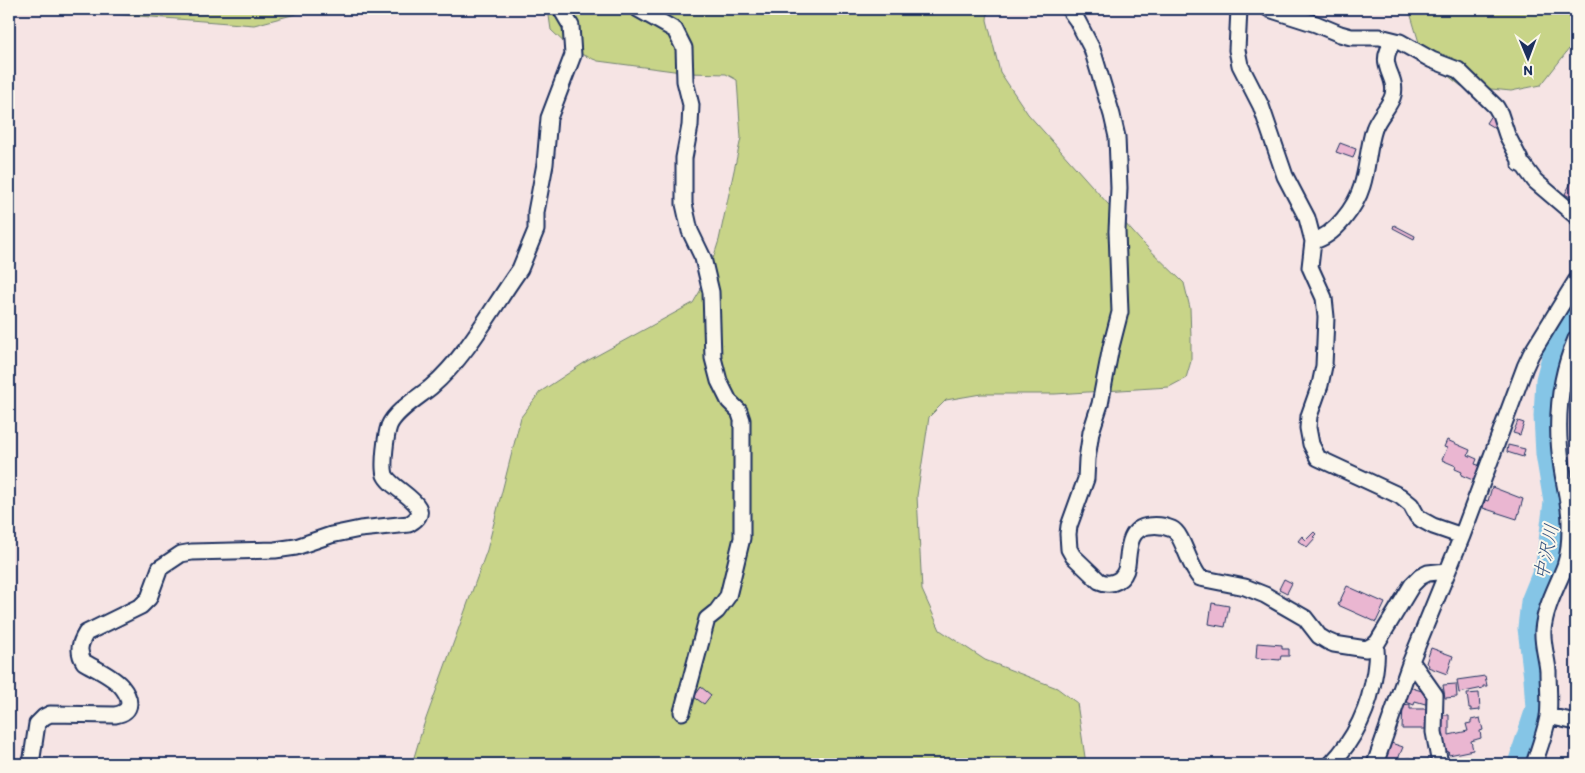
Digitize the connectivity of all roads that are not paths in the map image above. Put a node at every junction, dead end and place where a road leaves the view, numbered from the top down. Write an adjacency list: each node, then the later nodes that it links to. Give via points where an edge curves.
1 (562, 9): 18 (street, via 571,26 573,55 549,118 536,230 527,254 452,367 396,415 389,427 385,474 416,503 420,514 409,524 360,529 296,547 192,552 164,564 156,575 149,598 141,606 86,633 79,649 84,662 120,685 128,697 128,710 115,715 50,714 44,717 37,724)
2 (638, 9): 15 (street, via 675,30 684,48 690,105 684,158 684,204 690,231 704,258 711,292 713,358 729,401 739,411 742,420 742,538 728,596 707,620)
3 (1070, 9): 13 (street, via 1092,49 1116,131 1121,306 1100,404 1090,432 1086,479 1069,526 1069,549 1088,571 1112,584 1126,572 1135,532 1145,526 1172,529 1178,533 1200,578 1245,587 1264,595 1305,618 1319,636 1334,644 1366,649)
4 (1239, 9): 8 (street, via 1236,50 1240,65 1261,106 1284,176 1307,218)
5 (1269, 9): 6 (street, via 1350,37)
6 (1394, 41): 7 (street, via 1458,70 1496,107 1520,164 1534,181); 8 (street, via 1389,46 1386,60 1393,95 1373,131 1362,187 1337,228)
7 (1576, 216)
8 (1313, 241): 11 (street, via 1310,267 1324,298 1326,317 1324,366 1308,428 1318,458 1400,496 1422,520)
9 (1576, 281): 11 (street, via 1525,367)
10 (1576, 339): 16 (street, via 1567,359 1560,394 1561,466 1570,527 1566,564 1545,617 1543,631 1548,668)
11 (1462, 536): 12 (street)
12 (1447, 572): 13 (street, via 1428,573 1412,585); 14 (street)
13 (1375, 644): 19 (street, via 1377,654 1368,703 1346,745)
14 (1411, 660): 20 (street); 21 (street, via 1435,695 1433,723)
15 (682, 712)
16 (1548, 716): 17 (street); 22 (street)
17 (1576, 722)
18 (31, 764)
19 (1331, 764)
20 (1375, 764)
21 (1440, 764)
22 (1534, 764)

